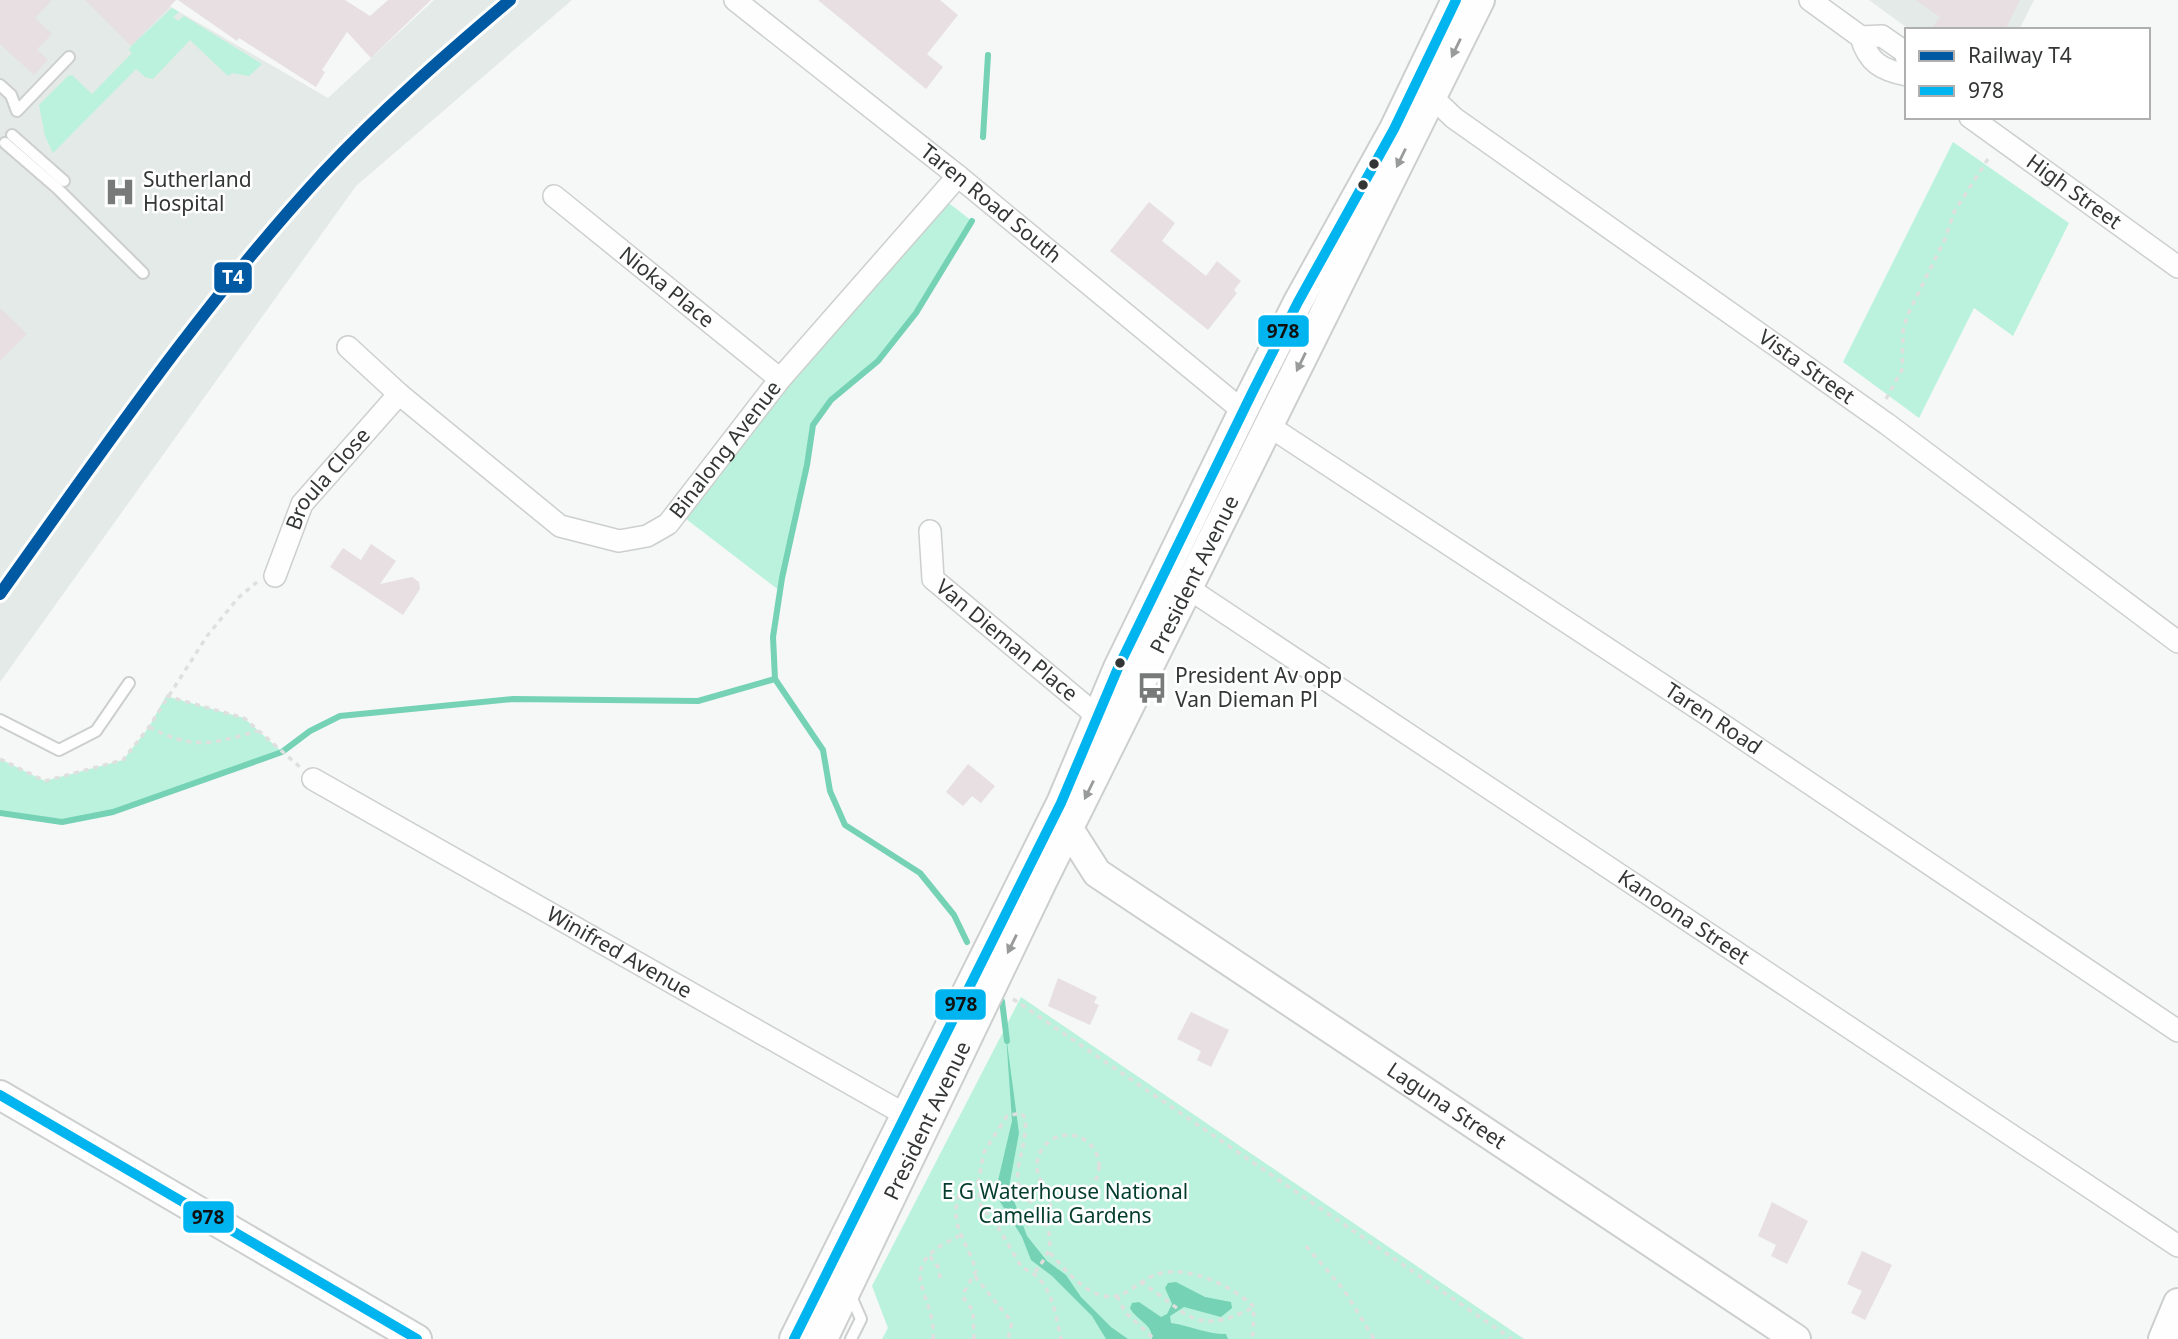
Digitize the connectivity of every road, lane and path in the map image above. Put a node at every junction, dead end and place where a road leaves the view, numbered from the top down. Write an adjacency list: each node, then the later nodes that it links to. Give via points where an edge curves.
1 (735, 0): 14 (street, Taren Road South)
2 (1456, 0): 21 (main road, President Avenue, via 1394,129 1298,302)
3 (1480, 0): 10 (main road, President Avenue, one-way to 10)
4 (1810, 0): 5 (street)
5 (1861, 37): 6 (street, via 1882,36); 8 (street, via 1867,57 1886,71)
6 (1905, 52)
7 (69, 57): 9 (lane, via 18,111)
8 (1905, 75)
9 (0, 85)
10 (1432, 97): 22 (street, Vista Street, via 1454,118); 23 (main road, President Avenue, one-way to 23)
11 (1973, 119): 16 (street, High Street)
12 (8, 139): 17 (lane, via 61,184)
13 (1988, 159): 22 (path, via 1954,212 1908,314 1902,330 1902,370 1883,404)
14 (958, 176): 19 (street, Binalong Avenue); 21 (street, Taren Road South)
15 (554, 196): 19 (street, Nioka Place)
16 (2178, 267)
17 (143, 273)
18 (348, 347): 20 (street, Binalong Avenue)
19 (780, 379): 20 (street, Binalong Avenue, via 668,524 647,536 620,541 560,526)
20 (399, 394): 25 (street, Broula Close, via 302,504)
21 (1244, 411): 23 (main road, Taren Road); 31 (main road, President Avenue)
22 (1887, 424): 27 (street, Vista Street)
23 (1269, 426): 26 (main road, President Avenue); 41 (street, Taren Road)
24 (930, 531): 31 (street, Van Dieman Place, via 933,579)
25 (275, 576): 29 (path, via 258,581 238,598)
26 (1188, 588): 31 (main road, President Avenue); 49 (street, Kanoona Street)
27 (2178, 642)
28 (129, 683): 30 (lane, via 96,730 59,750)
29 (166, 696): 32 (path); 33 (path, via 244,718)
30 (0, 720)
31 (1107, 722): 37 (main road, President Avenue, one-way to 37); 43 (main road, President Avenue, via 1055,814)
32 (149, 727): 33 (path, via 176,741 201,744); 35 (path, via 123,760 46,781)
33 (258, 731): 34 (path)
34 (285, 754)
35 (0, 759)
36 (313, 779): 43 (street, Winifred Avenue)
37 (1069, 829): 38 (main road, Laguna Street); 39 (main road, President Avenue)
38 (1097, 873): 39 (main road, via 1070,874); 72 (main road, Laguna Street)
39 (1042, 883): 40 (main road, President Avenue, one-way to 40)
40 (993, 985): 43 (main road, President Avenue); 71 (path)
41 (2178, 1031)
42 (0, 1095): 60 (main road)
43 (916, 1120): 56 (main road, President Avenue); 61 (main road, President Avenue)
44 (978, 1183): 46 (path, via 984,1152 1007,1116 1021,1113 1026,1128 1025,1147 1016,1167 1018,1189); 47 (path, via 963,1185 957,1199 955,1222); 52 (path, via 981,1207 1022,1268)
45 (1054, 1194): 45 (path, via 1080,1195 1096,1181 1096,1151 1081,1138 1062,1135 1052,1139 1040,1154 1038,1174); 46 (path)
46 (1046, 1212): 50 (path)
47 (960, 1236): 51 (path); 53 (path, via 973,1261)
48 (1306, 1246): 70 (path, via 1344,1290)
49 (2178, 1246)
50 (1050, 1253): 52 (path); 57 (path, via 1079,1283)
51 (930, 1256): 54 (path); 64 (path, via 921,1273 920,1288 932,1315)
52 (1035, 1272): 67 (path, via 1045,1284)
53 (974, 1276): 65 (path, via 964,1292 973,1311); 66 (path, via 1012,1322)
54 (941, 1282)
55 (1140, 1282): 57 (path); 59 (path, via 1156,1274 1177,1272 1237,1290); 59 (path, via 1182,1315 1199,1322 1223,1323)
56 (848, 1288): 62 (main road, President Avenue); 63 (lane, via 861,1319)
57 (1117, 1296): 68 (path, via 1125,1312)
58 (2178, 1303): 73 (main road)
59 (1254, 1307): 69 (path)
60 (417, 1339)
61 (794, 1339)
62 (823, 1339)
63 (851, 1339)
64 (933, 1339)
65 (974, 1339)
66 (1008, 1339)
67 (1061, 1339)
68 (1154, 1339)
69 (1250, 1339)
70 (1374, 1339)
71 (1511, 1339)
72 (1796, 1339)
73 (2163, 1339)

